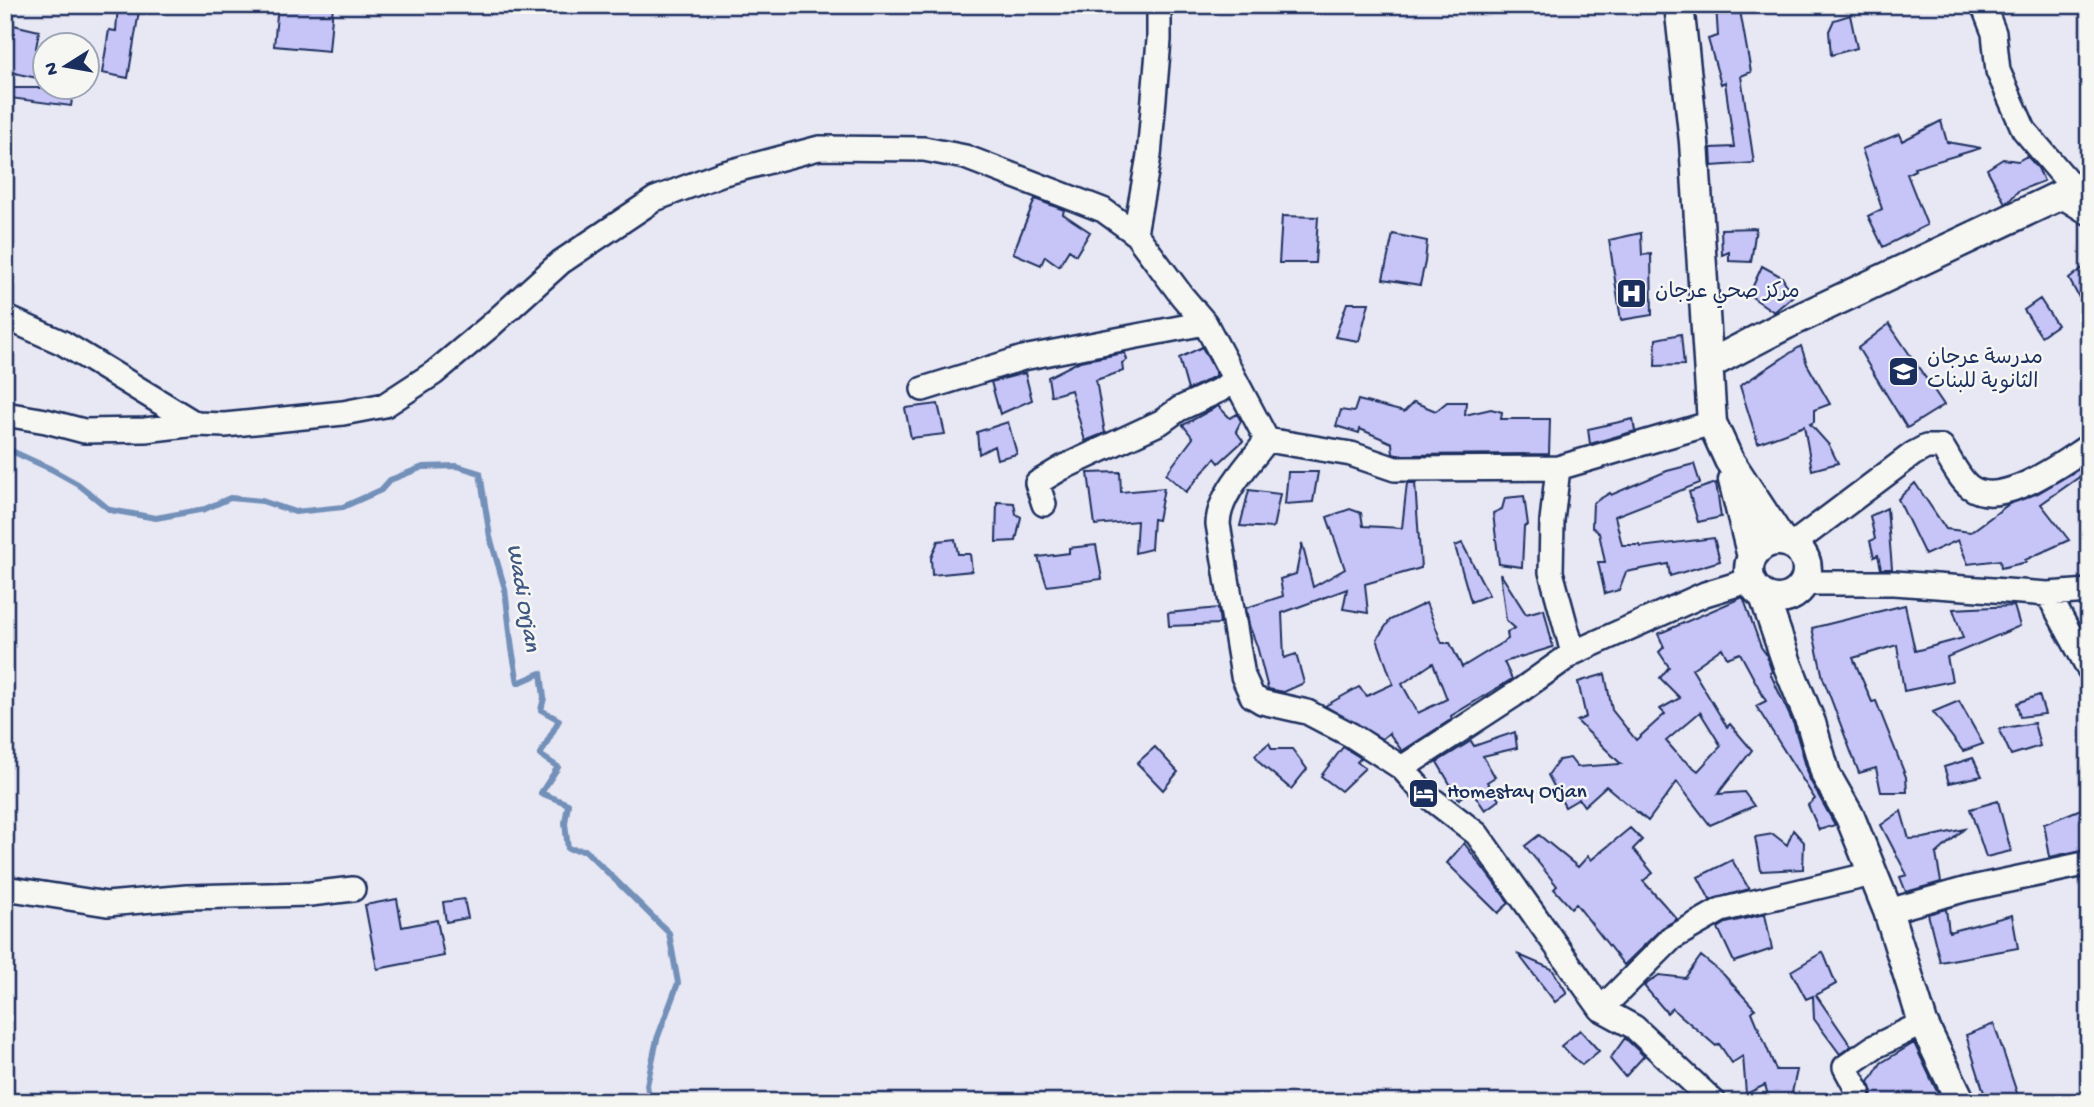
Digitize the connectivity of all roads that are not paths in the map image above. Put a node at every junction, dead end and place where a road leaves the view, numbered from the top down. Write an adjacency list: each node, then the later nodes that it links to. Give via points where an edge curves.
1 (1159, 5): 5 (street, via 1149,156)
2 (1679, 5): 8 (street)
3 (1983, 5): 4 (street, via 1994,33 1998,71 2024,130)
4 (2089, 209): 8 (street, via 2063,194)
5 (1135, 233): 7 (street); 13 (street, via 1103,210 965,157 924,149 819,148 721,174 655,199 561,262 443,365 385,405 238,424)
6 (5, 317): 13 (street, via 64,343)
7 (1205, 323): 9 (street); 10 (street, via 1023,358)
8 (1710, 364): 12 (street)
9 (1234, 379): 14 (street); 18 (street, via 1161,422 1037,483)
10 (923, 388)
11 (5, 414): 13 (street, via 84,431)
12 (1712, 423): 16 (street); 17 (street)
13 (196, 424)
14 (1267, 440): 17 (street, via 1351,454 1395,470); 26 (street, via 1219,513 1243,676 1252,696 1262,702 1307,712)
15 (2089, 446): 19 (street, via 2035,480 1988,493 1969,487 1942,447 1926,447)
16 (1729, 460): 19 (street); 20 (street)
17 (1558, 468): 24 (street, via 1551,572)
18 (1044, 504)
19 (1787, 543): 20 (street, via 1770,542 1759,548); 21 (street, via 1806,561)
20 (1756, 578): 21 (street, via 1773,599 1791,596); 24 (street, via 1705,594); 28 (street, via 1826,775 1850,817)
21 (1804, 583): 23 (street, via 1894,583)
22 (2089, 590): 23 (street)
23 (2048, 594): 25 (street)
24 (1573, 653): 26 (street)
25 (2089, 669)
26 (1402, 768): 32 (street, via 1424,793 1477,834)
27 (2089, 863): 31 (street)
28 (1872, 874): 31 (street); 32 (street, via 1721,910 1672,938)
29 (5, 888): 30 (street, via 107,904)
30 (353, 889)
31 (1888, 911): 33 (street)
32 (1601, 1009): 34 (street, via 1634,1027)
33 (1923, 1023): 35 (street, via 1845,1067 1858,1090); 36 (street)
34 (1714, 1102)
35 (1854, 1102)
36 (1961, 1102)

